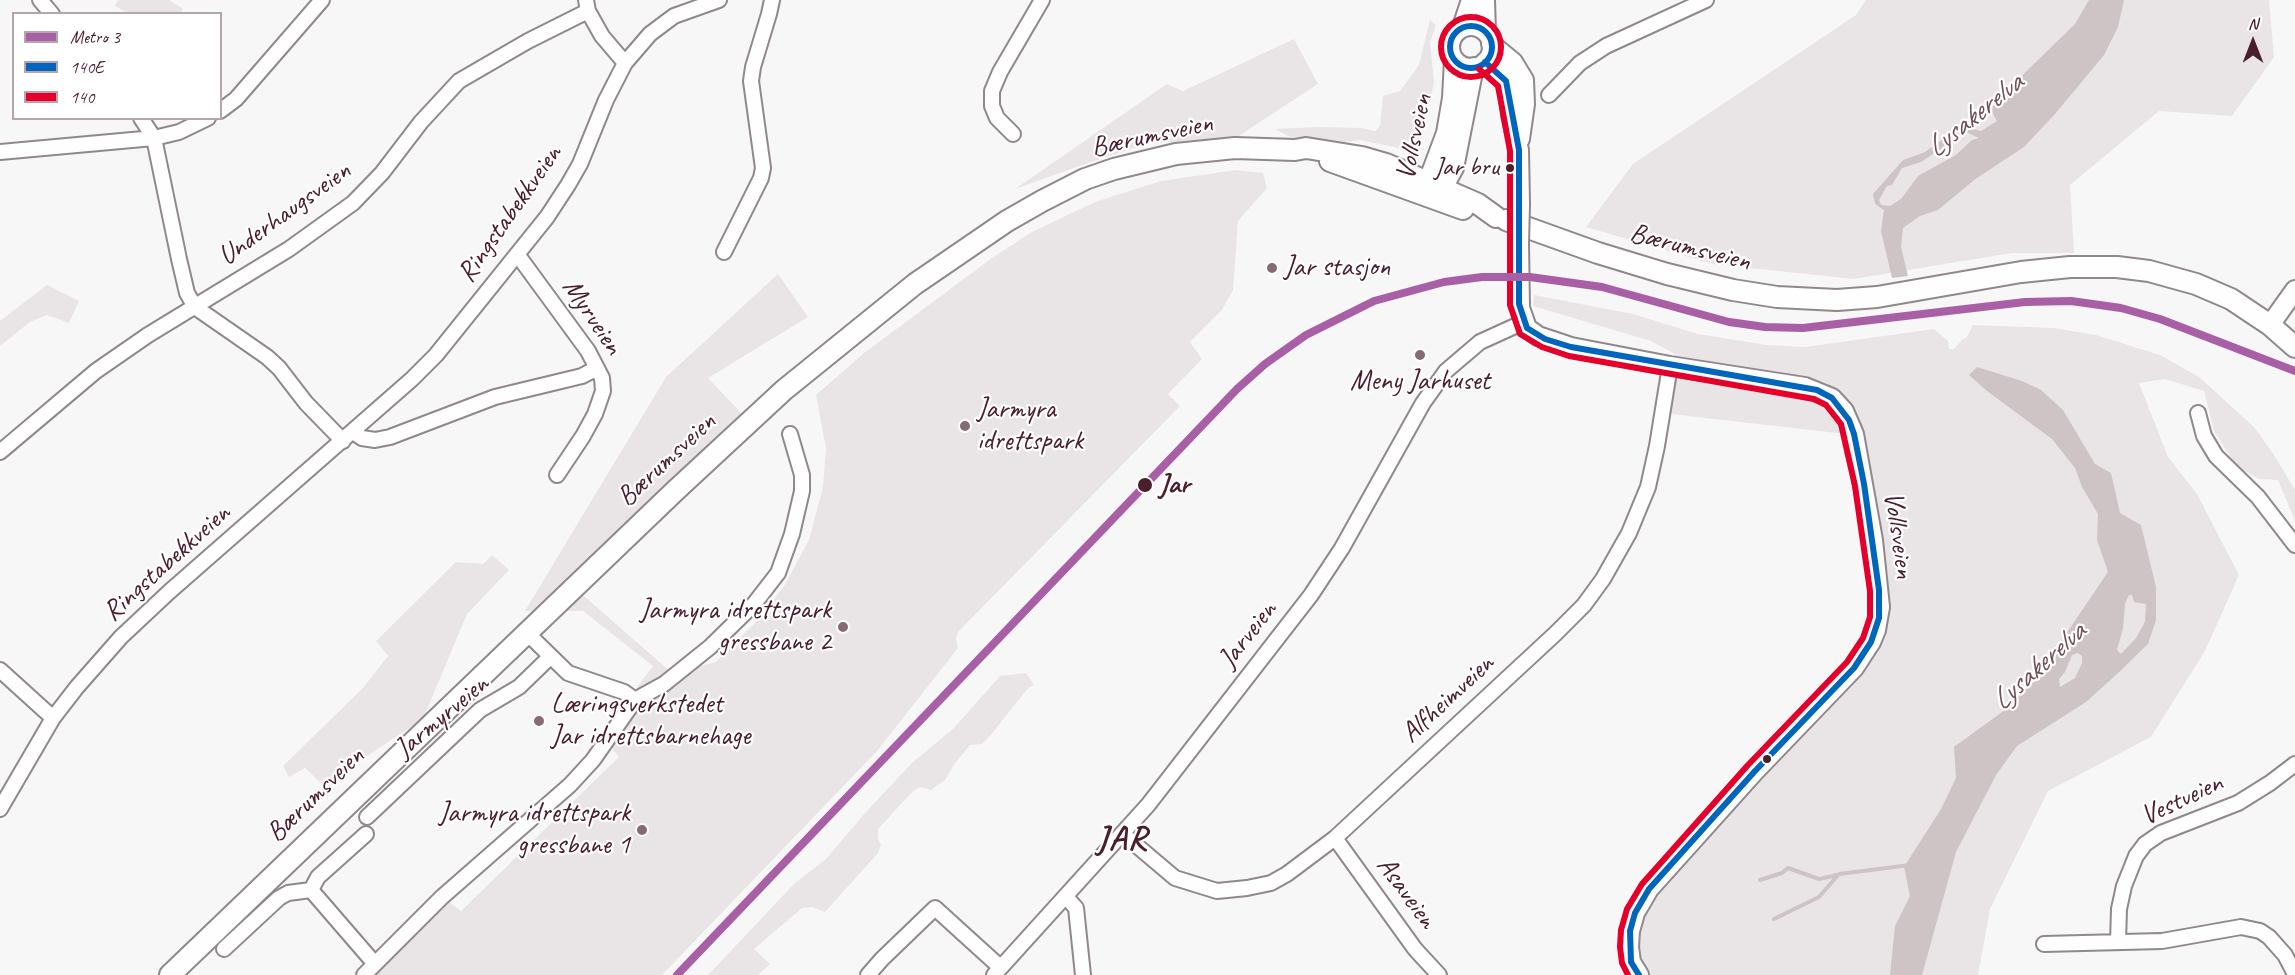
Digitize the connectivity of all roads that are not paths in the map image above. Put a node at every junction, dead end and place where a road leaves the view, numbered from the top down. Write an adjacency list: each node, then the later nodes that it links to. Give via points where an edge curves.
1 (40, 0): 10 (street)
2 (322, 0): 17 (street, via 236,99)
3 (719, 0): 14 (street, Ringstabekkveien, via 674,16 650,34)
4 (772, 0): 25 (street, via 751,81 763,168)
5 (1042, 0): 20 (street, via 992,91 997,118)
6 (1471, 0): 11 (main road)
7 (1485, 0): 12 (main road)
8 (1706, 0): 16 (street, via 1606,46 1580,63)
9 (587, 6): 14 (street, via 602,36); 28 (street, Underhaugsveien, via 459,81 353,203 289,249)
10 (50, 12)
11 (1462, 27): 12 (main road, via 1473,26); 13 (main road, via 1450,43)
12 (1489, 38): 15 (main road, via 1489,57); 22 (main road, via 1518,68 1524,80 1525,104)
13 (1454, 60): 15 (main road, via 1467,67); 24 (main road, Vollsveien, via 1452,99)
14 (625, 63): 26 (street, Ringstabekkveien, via 580,164)
15 (1479, 65): 22 (main road, via 1506,81); 24 (main road, Vollsveien, via 1454,168)
16 (1550, 95)
17 (222, 110)
18 (142, 120): 21 (street)
19 (204, 120): 21 (street)
20 (1013, 134)
21 (154, 138): 23 (street); 28 (street, via 187,293)
22 (1518, 150): 29 (main road, bridge, via 1519,299)
23 (0, 152)
24 (1432, 189): 30 (main road, Bærumsveien, via 1475,213 1609,257 1733,290 1814,299 1877,297 2037,270 2117,267 2180,278 2247,308); 40 (main road, Bærumsveien, via 1295,150 1257,148 1176,154 1085,179 1007,221 915,284 784,390)
25 (724, 252)
26 (518, 254): 33 (street, Myrveien); 36 (street, Ringstabekkveien, via 436,355)
27 (2295, 290): 30 (main road)
28 (195, 307): 36 (street, via 267,357 306,403); 37 (street, Underhaugsveien, via 96,371)
29 (1524, 322): 32 (main road, Vollsveien, via 1538,336 1556,343); 49 (street, Jarveien, via 1480,342 1446,372 1423,403 1348,538 1311,595)
30 (2270, 325): 31 (main road)
31 (2295, 347)
32 (1670, 366): 50 (street, Alfheimveien, via 1648,487 1629,533 1603,579 1555,634); 64 (main road, Vollsveien, via 1805,387 1825,394 1840,406 1849,420 1858,450 1878,571 1880,607 1876,630 1854,668 1649,889 1630,931 1631,962)
33 (597, 368): 36 (street, via 582,376 495,397 390,437 375,440); 38 (street, Myrveien, via 603,391 595,414)
34 (2198, 413): 39 (street, via 2204,436 2216,456 2258,497)
35 (790, 434): 43 (street, via 802,475 802,491 778,573 754,604 710,647 664,684)
36 (348, 436): 44 (street, Ringstabekkveien, via 129,630)
37 (0, 452)
38 (557, 475)
39 (2295, 545)
40 (527, 633): 41 (street); 59 (main road, Bærumsveien)
41 (550, 657): 43 (street, via 568,673 624,692); 47 (street, Jarmyrveien, via 519,687 480,710)
42 (0, 670): 44 (street)
43 (635, 700): 56 (street, via 593,760 570,785 442,897)
44 (53, 718): 46 (street, Ringstabekkveien)
45 (2295, 764): 53 (street, Vestveien, via 2238,803 2161,832 2145,844 2124,886)
46 (0, 809)
47 (367, 817)
48 (366, 834): 51 (street, via 318,877)
49 (1122, 834): 50 (street, Alfheimveien, via 1175,878 1217,891 1271,883); 52 (street, Jarveien)
50 (1335, 838): 63 (street, Asaveien, via 1415,949)
51 (311, 890): 55 (street, via 279,898); 56 (street)
52 (1066, 897): 57 (street, Jarveien); 62 (street, via 1076,908)
53 (2118, 942): 54 (street); 58 (street, via 2162,941 2226,928 2251,928 2277,944)
54 (2044, 944)
55 (224, 949)
56 (375, 964): 60 (street)
57 (997, 971): 61 (street, via 935,908)
58 (2295, 974)
59 (170, 975)
60 (364, 975)
61 (868, 975)
62 (1083, 975)
63 (1439, 975)
64 (1637, 975)

